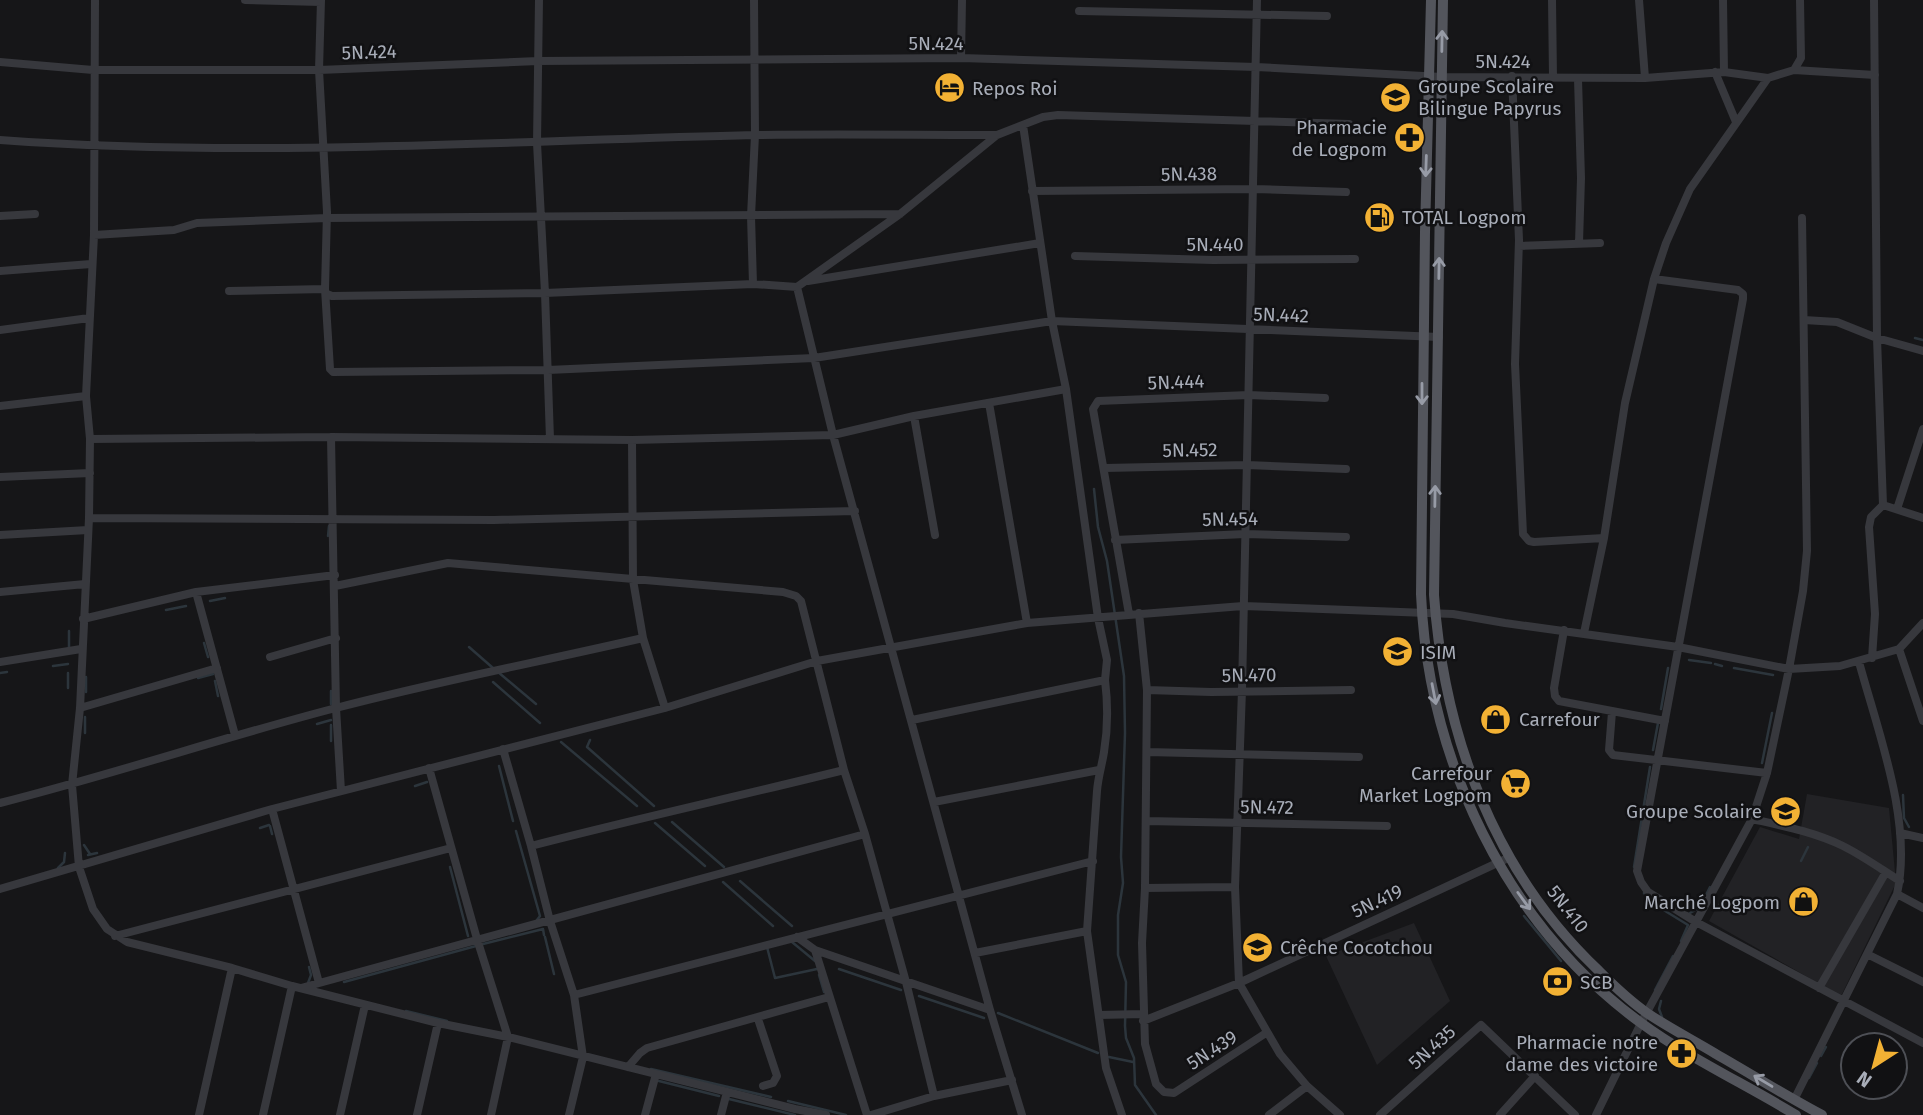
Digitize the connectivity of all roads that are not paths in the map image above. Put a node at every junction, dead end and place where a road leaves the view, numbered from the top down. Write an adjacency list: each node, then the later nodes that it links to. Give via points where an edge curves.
1 (95, 0): 23 (street)
2 (245, 0): 14 (street)
3 (539, 0): 20 (street)
4 (754, 0): 18 (street)
5 (962, 0): 19 (street)
6 (1258, 0): 16 (street)
7 (1431, 0): 28 (main road)
8 (1443, 0): 30 (main road, 5N.410, one-way to 8)
9 (1552, 0): 31 (street)
10 (1639, 0): 34 (street)
11 (1723, 0): 26 (street)
12 (1800, 0): 25 (street, via 1801,58)
13 (1874, 0): 27 (street)
14 (321, 1): 24 (street)
15 (1079, 11): 16 (street)
16 (1257, 16): 17 (street); 22 (street)
17 (1327, 16)
18 (754, 58): 19 (street, 5N.424); 20 (street, 5N.424); 39 (street)
19 (961, 58): 22 (street, 5N.424)
20 (538, 61): 24 (street, 5N.424); 42 (street)
21 (0, 62): 23 (street, 5N.424)
22 (1256, 67): 28 (street, 5N.424); 35 (street)
23 (93, 70): 24 (street, 5N.424); 43 (street)
24 (319, 70): 44 (street)
25 (1794, 70): 27 (street); 32 (street)
26 (1720, 72): 32 (street, 5N.424); 34 (street, 5N.424); 36 (street)
27 (1875, 75): 78 (street)
28 (1429, 76): 30 (street, 5N.424); 76 (main road, one-way to 76)
29 (1512, 76): 30 (street, 5N.424); 31 (street, 5N.424); 59 (street)
30 (1442, 77): 77 (main road, 5N.410, one-way to 30)
31 (1553, 77): 33 (street, 5N.424)
32 (1768, 78): 36 (street)
33 (1578, 79): 34 (street, 5N.424); 57 (street)
34 (1644, 79)
35 (1253, 121): 37 (street); 38 (street, via 1058,115); 45 (street)
36 (1736, 122): 65 (street, via 1676,215)
37 (1349, 124)
38 (1023, 125): 40 (street); 46 (street)
39 (755, 135): 40 (street); 42 (street); 52 (street)
40 (997, 135): 48 (street)
41 (0, 140): 43 (street)
42 (537, 143): 44 (street); 51 (street)
43 (94, 147): 44 (street); 55 (street)
44 (324, 147): 53 (street)
45 (1254, 189): 46 (street, 5N.438); 47 (street, 5N.438); 62 (street)
46 (1032, 191): 56 (street)
47 (1346, 192)
48 (900, 214): 52 (street); 67 (street)
49 (35, 215): 50 (street)
50 (0, 216)
51 (541, 216): 52 (street); 53 (street); 70 (street)
52 (751, 216): 66 (street)
53 (327, 218): 55 (street, via 197,223 174,230); 69 (street)
54 (1802, 218): 72 (street)
55 (93, 235): 63 (street)
56 (1040, 243): 67 (street); 73 (street)
57 (1579, 243): 58 (street); 59 (street)
58 (1600, 243)
59 (1518, 246): 114 (street, via 1515,364 1523,534 1534,542)
60 (1075, 256): 62 (street, 5N.440)
61 (1355, 259): 62 (street, 5N.440)
62 (1252, 260): 74 (street)
63 (92, 264): 64 (street); 71 (street)
64 (0, 271)
65 (1654, 279): 114 (street, via 1625,403); 134 (street, via 1738,290 1743,299)
66 (753, 284): 67 (street); 70 (street)
67 (801, 284): 80 (street)
68 (229, 291): 69 (street)
69 (326, 291): 70 (street, via 332,296); 81 (street, 5N.442, via 333,372)
70 (545, 293): 81 (street)
71 (89, 318): 75 (street); 84 (street)
72 (1804, 320): 78 (street, via 1837,322); 144 (street, via 1807,551)
73 (1052, 321): 74 (street, 5N.442); 80 (street, 5N.442); 82 (street)
74 (1248, 329): 76 (street, 5N.442); 83 (street)
75 (0, 330)
76 (1423, 336): 77 (street, 5N.442); 107 (main road, one-way to 107)
77 (1438, 337): 108 (main road, 5N.410, one-way to 77)
78 (1877, 338): 79 (street); 100 (street)
79 (1923, 351)
80 (814, 358): 81 (street, 5N.442); 90 (street)
81 (548, 370): 93 (street)
82 (1066, 389): 86 (street); 126 (street)
83 (1249, 395): 85 (street, 5N.444); 95 (street); 96 (street, 5N.444, via 1098,401 1093,408)
84 (86, 396): 87 (street); 92 (street)
85 (1325, 398)
86 (989, 403): 88 (street); 128 (street)
87 (0, 406)
88 (914, 416): 90 (street); 111 (street)
89 (1923, 429): 101 (street)
90 (833, 435): 94 (street); 102 (street)
91 (331, 437): 92 (street); 93 (street); 103 (street)
92 (90, 439): 98 (street)
93 (550, 439): 94 (street)
94 (632, 440): 104 (street)
95 (1247, 465): 96 (street, 5N.452); 97 (street, 5N.452); 110 (street)
96 (1105, 468): 115 (street)
97 (1346, 469)
98 (90, 473): 99 (street); 105 (street)
99 (0, 477)
100 (1883, 505): 101 (street); 139 (street, via 1871,517 1869,527 1875,614)
101 (1897, 509): 106 (street)
102 (855, 511): 104 (street); 136 (street)
103 (332, 517): 104 (street); 105 (street); 116 (street)
104 (634, 517): 117 (street)
105 (89, 518): 109 (street)
106 (1923, 518)
107 (1421, 529): 108 (main road); 123 (main road)
108 (1434, 529): 124 (main road, 5N.410)
109 (88, 530): 112 (street); 118 (street)
110 (1245, 534): 113 (street, 5N.454); 115 (street, 5N.454); 122 (street)
111 (935, 535)
112 (0, 536)
113 (1346, 537)
114 (1604, 538): 131 (street)
115 (1115, 540): 125 (street)
116 (335, 575): 119 (street); 121 (street)
117 (633, 580): 119 (street, via 448,563); 133 (street); 141 (street, via 789,593 801,601)
118 (85, 584): 120 (street); 127 (street)
119 (335, 586): 132 (street)
120 (0, 592)
121 (196, 592): 127 (street); 143 (street)
122 (1242, 606): 123 (street); 125 (street); 147 (street)
123 (1422, 613): 124 (street); 180 (main road, one-way to 180, via 1445,740 1466,800)
124 (1435, 613): 130 (street); 180 (main road, 5N.410, via 1457,735)
125 (1134, 614): 126 (street); 146 (street)
126 (1100, 618): 128 (street); 145 (street, via 1107,660)
127 (83, 619): 135 (street)
128 (1027, 623): 136 (street)
129 (1923, 623): 137 (street)
130 (1564, 630): 131 (street); 152 (street, via 1555,696 1564,703)
131 (1584, 633): 134 (street)
132 (336, 638): 138 (street); 150 (street)
133 (643, 638): 150 (street); 151 (street)
134 (1678, 647): 144 (street); 155 (street)
135 (82, 649): 140 (street); 149 (street)
136 (892, 649): 141 (street); 153 (street)
137 (1899, 649): 139 (street); 154 (street)
138 (270, 657)
139 (1872, 658): 142 (street)
140 (0, 662)
141 (817, 662): 151 (street); 163 (street)
142 (1859, 662): 144 (street); 175 (street, via 1892,782)
143 (218, 668): 149 (street); 156 (street)
144 (1789, 669): 165 (street)
145 (1105, 680): 153 (street); 164 (street, via 1108,723)
146 (1147, 690): 147 (street, 5N.470); 158 (street)
147 (1242, 690): 148 (street, 5N.470); 159 (street)
148 (1351, 690)
149 (80, 708): 166 (street)
150 (336, 708): 156 (street); 167 (street)
151 (665, 708): 157 (street)
152 (1612, 712): 155 (street); 161 (street, via 1610,752)
153 (912, 720): 168 (street)
154 (1923, 721)
155 (1665, 722): 161 (street)
156 (235, 735): 166 (street)
157 (503, 749): 162 (street); 178 (street)
158 (1147, 752): 159 (street); 172 (street)
159 (1239, 754): 160 (street); 173 (street)
160 (1359, 757)
161 (1657, 760): 165 (street); 194 (street, via 1637,870 1648,892)
162 (429, 768): 167 (street); 179 (street)
163 (844, 770): 176 (street); 178 (street)
164 (1099, 770): 168 (street); 181 (street)
165 (1768, 773): 171 (street)
166 (72, 785): 169 (street); 182 (street)
167 (341, 791): 170 (street)
168 (934, 802): 190 (street)
169 (0, 803)
170 (272, 809): 182 (street); 188 (street)
171 (1752, 819): 183 (street, via 1826,838); 194 (street)
172 (1146, 821): 173 (street, 5N.472); 186 (street)
173 (1238, 822): 174 (street, 5N.472); 185 (street)
174 (1387, 826)
175 (1899, 833): 177 (street); 184 (street)
176 (865, 834): 192 (street); 193 (street)
177 (1923, 838)
178 (531, 846): 193 (street)
179 (451, 848): 188 (street); 198 (street)
180 (1503, 860): 206 (street, 5N.419); 217 (main road, 5N.410, via 1572,944)
181 (1093, 861): 190 (street); 195 (street)
182 (79, 867): 187 (street); 196 (street, via 99,920)
183 (1886, 872): 184 (street); 208 (street)
184 (1900, 881): 189 (street)
185 (1235, 887): 186 (street); 206 (street)
186 (1145, 888): 216 (street)
187 (0, 889)
188 (294, 889): 196 (street); 205 (street)
189 (1897, 894): 191 (street); 201 (street)
190 (960, 895): 192 (street); 200 (street)
191 (1923, 908)
192 (887, 914): 197 (street); 203 (street)
193 (550, 921): 198 (street); 209 (street)
194 (1696, 922): 208 (street); 217 (street)
195 (1087, 931): 200 (street); 214 (street)
196 (115, 936): 202 (street)
197 (797, 937): 199 (street); 209 (street)
198 (477, 939): 205 (street); 220 (street)
199 (815, 950): 203 (street); 210 (street)
200 (975, 953): 213 (street)
201 (1867, 954): 204 (street); 211 (street)
202 (232, 968): 207 (street); 233 (street)
203 (906, 982): 213 (street); 230 (street)
204 (1923, 982)
205 (319, 983): 207 (street)
206 (1239, 983): 216 (street, 5N.419); 219 (street)
207 (296, 987): 212 (street); 234 (street)
208 (1819, 988): 211 (street)
209 (574, 995): 222 (street)
210 (829, 997): 215 (street); 242 (street)
211 (1844, 1001): 221 (street); 231 (street)
212 (365, 1005): 218 (street); 235 (street)
213 (990, 1010): 226 (street)
214 (1099, 1015): 216 (street); 244 (street, via 1106,1068)
215 (758, 1018): 223 (street, via 647,1048); 227 (street, via 776,1076 773,1083)
216 (1143, 1018): 219 (street, 5N.439, via 1144,1044 1156,1084 1164,1092 1174,1093)
217 (1644, 1018): 231 (main road, 5N.410, one-way to 217); 250 (street); 251 (main road)
218 (438, 1023): 220 (street); 236 (street)
219 (1266, 1033): 228 (street)
220 (508, 1037): 222 (street); 237 (street)
221 (1923, 1043)
222 (583, 1057): 223 (street); 238 (street)
223 (628, 1067): 224 (street)
224 (656, 1074): 229 (street); 239 (street)
225 (1535, 1076): 247 (street, 5N.435, via 1481,1025); 248 (street); 249 (street, 5N.435)
226 (1012, 1080): 230 (street); 243 (street)
227 (763, 1086)
228 (1307, 1086): 245 (street); 246 (street)
229 (727, 1092): 232 (street); 240 (street)
230 (934, 1096): 242 (street)
231 (1794, 1100): 252 (main road, 5N.410)
232 (794, 1112): 241 (street)
233 (199, 1115)
234 (263, 1115)
235 (340, 1115)
236 (417, 1115)
237 (491, 1115)
238 (569, 1115)
239 (645, 1115)
240 (721, 1115)
241 (826, 1115)
242 (869, 1115)
243 (1022, 1115)
244 (1122, 1115)
245 (1269, 1115)
246 (1340, 1115)
247 (1380, 1115)
248 (1500, 1115)
249 (1575, 1115)
250 (1596, 1115)
251 (1796, 1115)
252 (1822, 1115)

